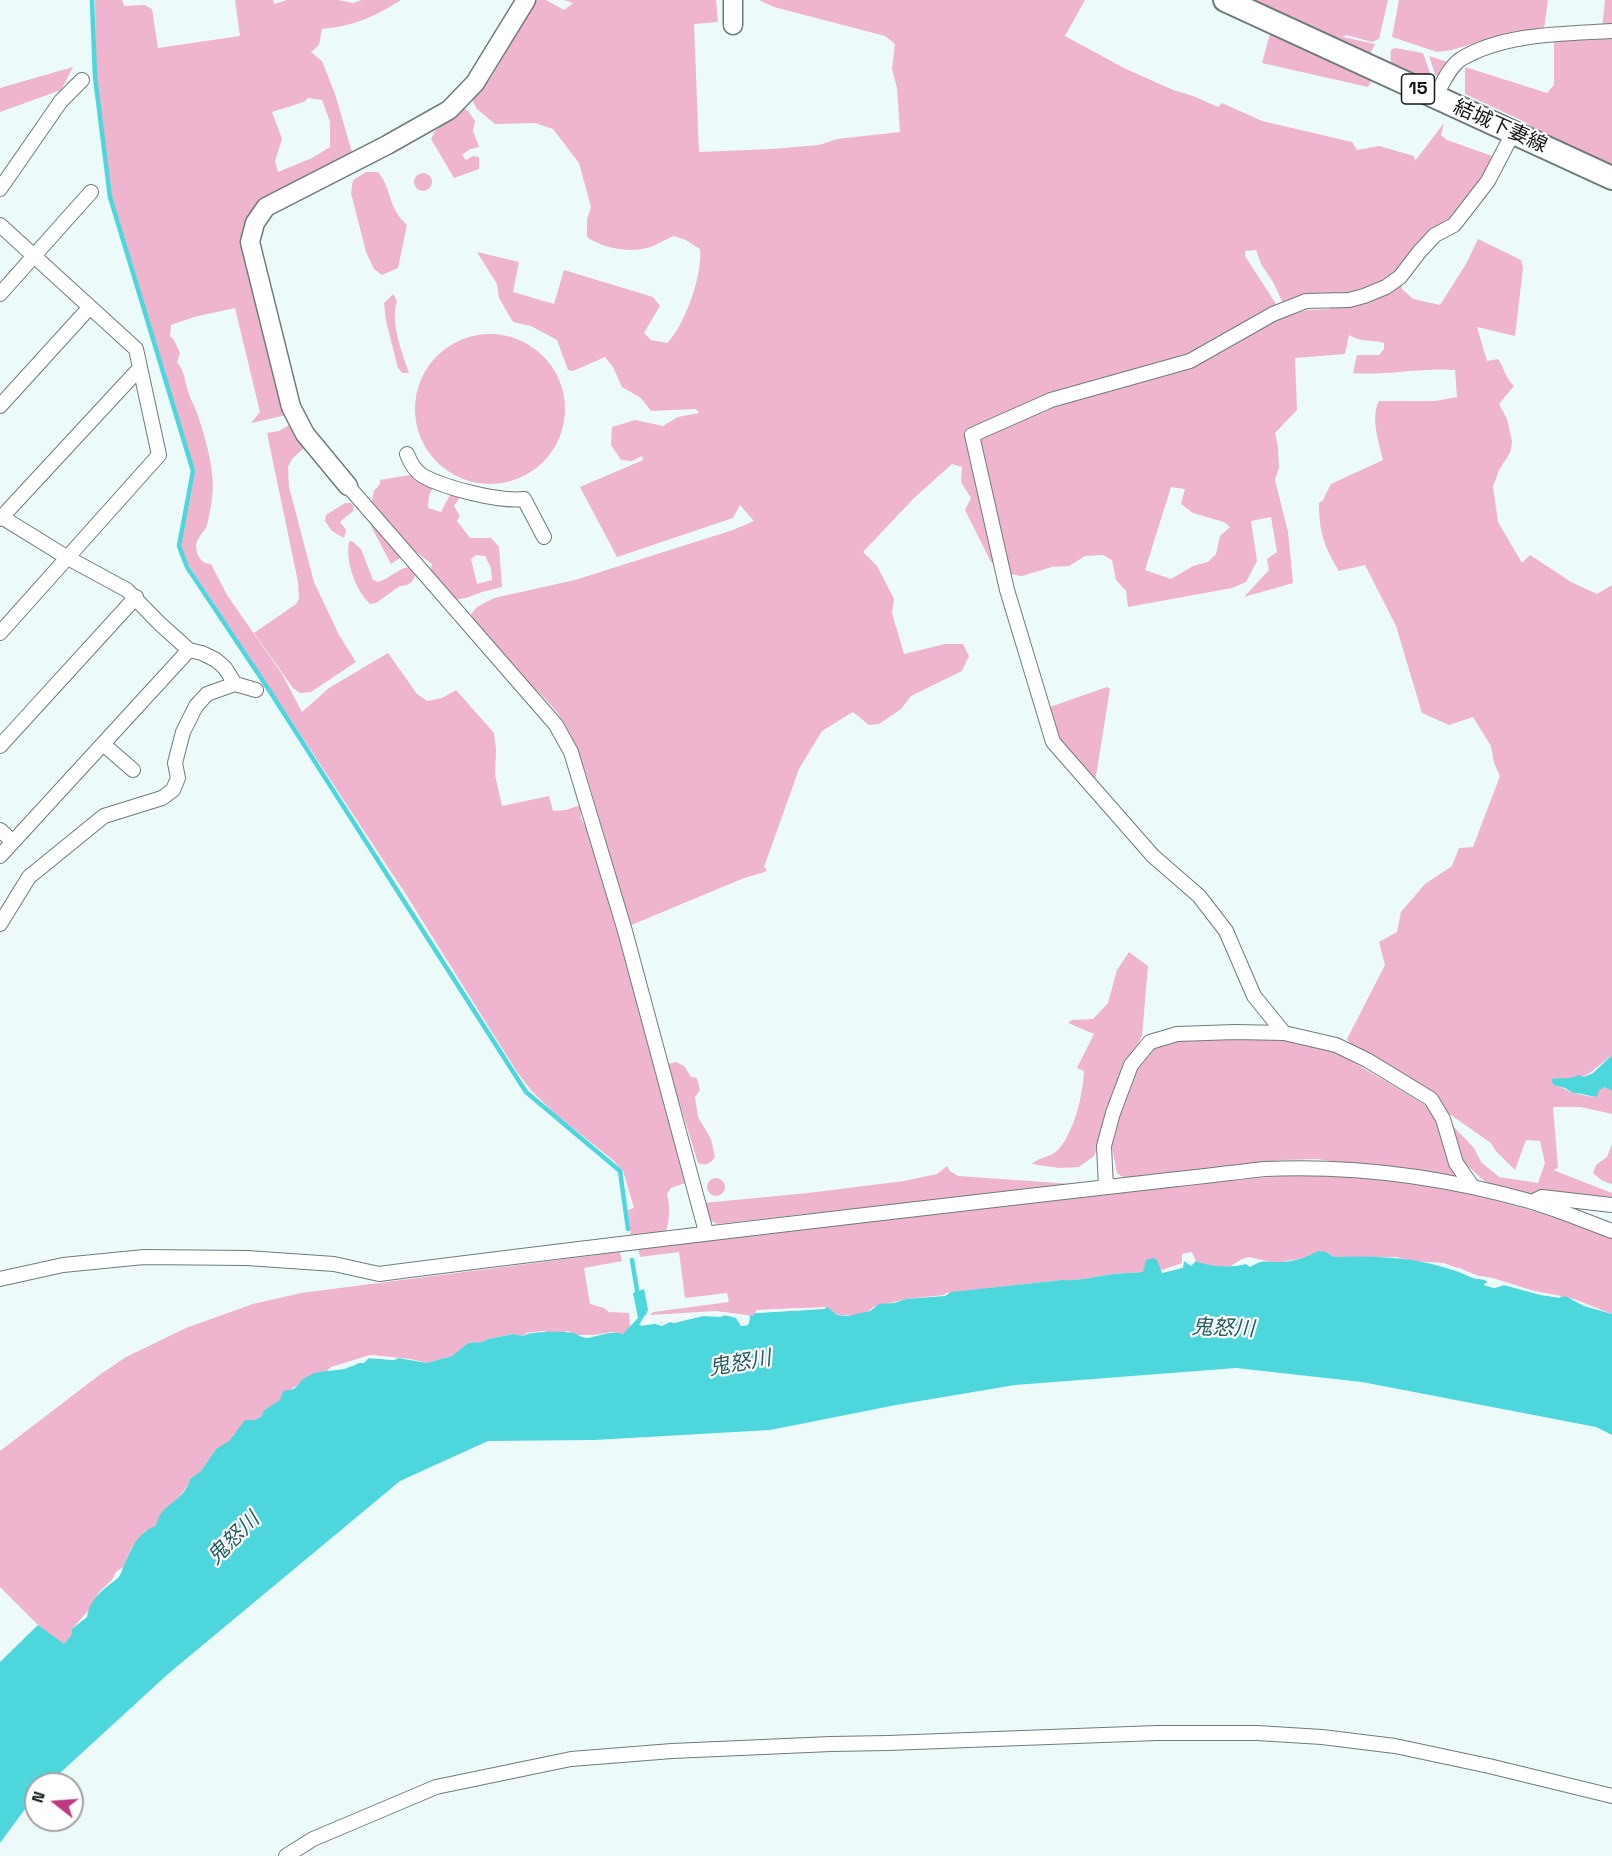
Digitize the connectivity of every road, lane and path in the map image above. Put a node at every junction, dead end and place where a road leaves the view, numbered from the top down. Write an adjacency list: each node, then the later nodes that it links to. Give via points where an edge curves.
1 (526, 0): 19 (street, via 475,83 449,110 266,207 255,223 250,242 291,407 305,434)
2 (733, 0): 4 (street)
3 (1225, 0): 7 (main road, 結城下妻線 / 15)
4 (734, 25)
5 (1612, 31): 7 (street, via 1516,39 1491,46 1461,59)
6 (82, 80): 10 (street, via 61,102)
7 (1435, 97): 8 (main road, 結城下妻線 / 15)
8 (1513, 132): 9 (main road, 結城下妻線 / 15); 35 (street, via 1488,181 1454,225 1435,236 1400,277 1386,287 1349,300 1306,301 1273,314 1190,361 1051,400 972,435 1007,590 1053,742 1153,856 1199,896 1226,931 1254,996)
9 (1612, 178)
10 (0, 189)
11 (91, 192): 13 (street)
12 (0, 225): 13 (street)
13 (35, 255): 14 (street); 15 (street)
14 (0, 294)
15 (90, 307): 16 (street, via 136,349); 17 (street)
16 (139, 369): 20 (street); 22 (street, via 159,455)
17 (0, 406)
18 (407, 454): 21 (street, via 422,475 448,485 496,498 524,499)
19 (348, 486): 41 (street, via 556,725 571,752 625,931)
20 (1, 517): 22 (street)
21 (544, 537)
22 (68, 558): 23 (street); 24 (street)
23 (136, 597): 25 (street); 29 (street)
24 (0, 633)
25 (189, 650): 26 (street, via 216,660); 28 (street)
26 (235, 684): 27 (street); 34 (street, via 207,694 196,706 183,732 173,790 162,798 104,816 29,877)
27 (256, 690)
28 (103, 744): 30 (street); 32 (street)
29 (0, 746)
30 (133, 770)
31 (0, 830): 32 (street)
32 (13, 842): 33 (street)
33 (0, 856)
34 (0, 924)
35 (1284, 1033): 36 (street, via 1336,1045 1431,1099 1443,1119 1456,1163); 37 (street, via 1177,1034 1150,1042 1131,1065 1113,1113 1104,1146)
36 (1472, 1186): 37 (street, via 1393,1173 1308,1167); 38 (street)
37 (1106, 1187): 41 (street)
38 (1532, 1202): 39 (street, via 1542,1197); 40 (street)
39 (1612, 1205)
40 (1612, 1231)
41 (706, 1232): 42 (street, via 379,1274 334,1264 258,1258 144,1257 63,1265)
42 (0, 1279)
43 (1612, 1796): 44 (street, via 1395,1746 1322,1737 1157,1732 820,1744 571,1759 436,1787 313,1839)
44 (286, 1856)

